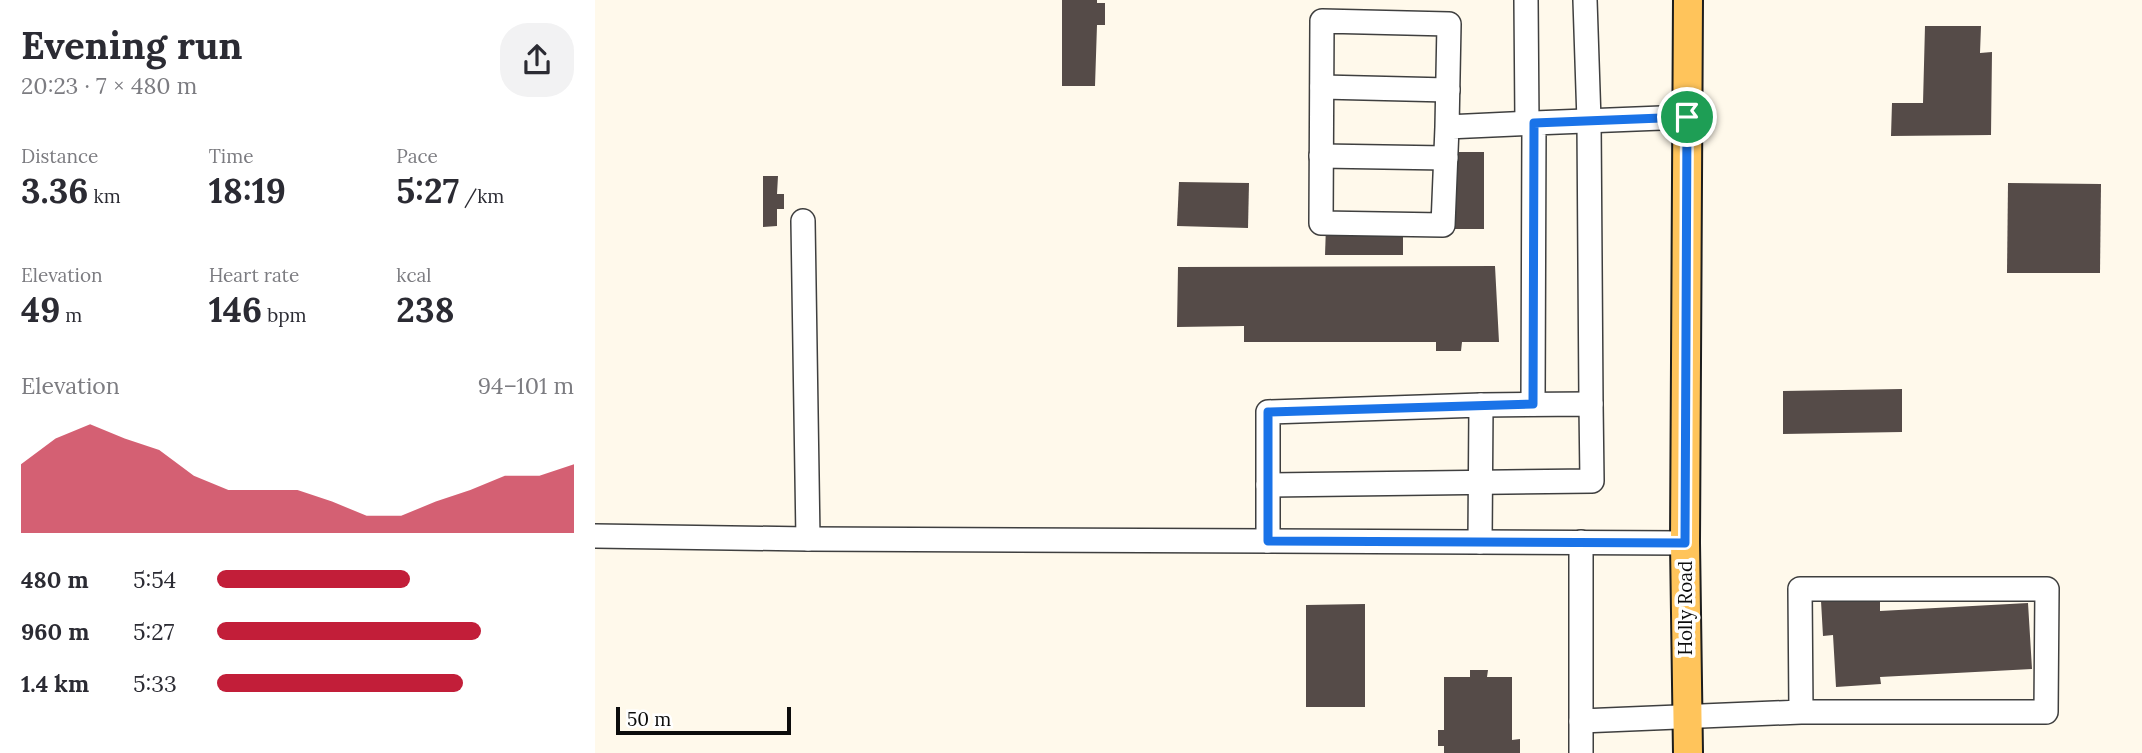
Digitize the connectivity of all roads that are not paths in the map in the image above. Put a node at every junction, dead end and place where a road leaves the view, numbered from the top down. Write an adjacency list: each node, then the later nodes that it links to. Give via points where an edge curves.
1 (1525, 0): 8 (lane)
2 (1585, 0): 7 (lane)
3 (1688, 0): 6 (main road, Holly Road)
4 (1322, 87): 5 (lane); 5 (lane, via 1322,21 1449,24); 10 (lane)
5 (1448, 90): 9 (lane)
6 (1687, 117): 7 (lane); 23 (main road, Holly Road)
7 (1589, 121): 8 (lane); 14 (lane)
8 (1531, 123): 9 (lane); 13 (lane)
9 (1447, 127): 11 (lane)
10 (1321, 156): 11 (lane); 11 (lane, via 1321,223 1362,224 1443,225)
11 (1446, 158)
12 (803, 221): 19 (lane)
13 (1533, 404): 14 (lane); 15 (lane)
14 (1591, 404): 16 (lane, via 1592,481)
15 (1481, 405): 16 (lane); 17 (lane, via 1268,412)
16 (1480, 483): 17 (lane); 21 (lane)
17 (1268, 485): 20 (lane)
18 (595, 536): 19 (lane)
19 (808, 539): 20 (lane)
20 (1268, 541): 21 (lane)
21 (1480, 542): 22 (lane)
22 (1581, 542): 23 (lane); 26 (lane)
23 (1685, 543): 25 (main road, Holly Road)
24 (1801, 712): 24 (lane, via 2046,712 2047,589 1800,589); 25 (lane)
25 (1688, 717): 26 (lane); 28 (main road, Holly Road)
26 (1581, 721): 27 (lane)
27 (1581, 753)
28 (1688, 753)

